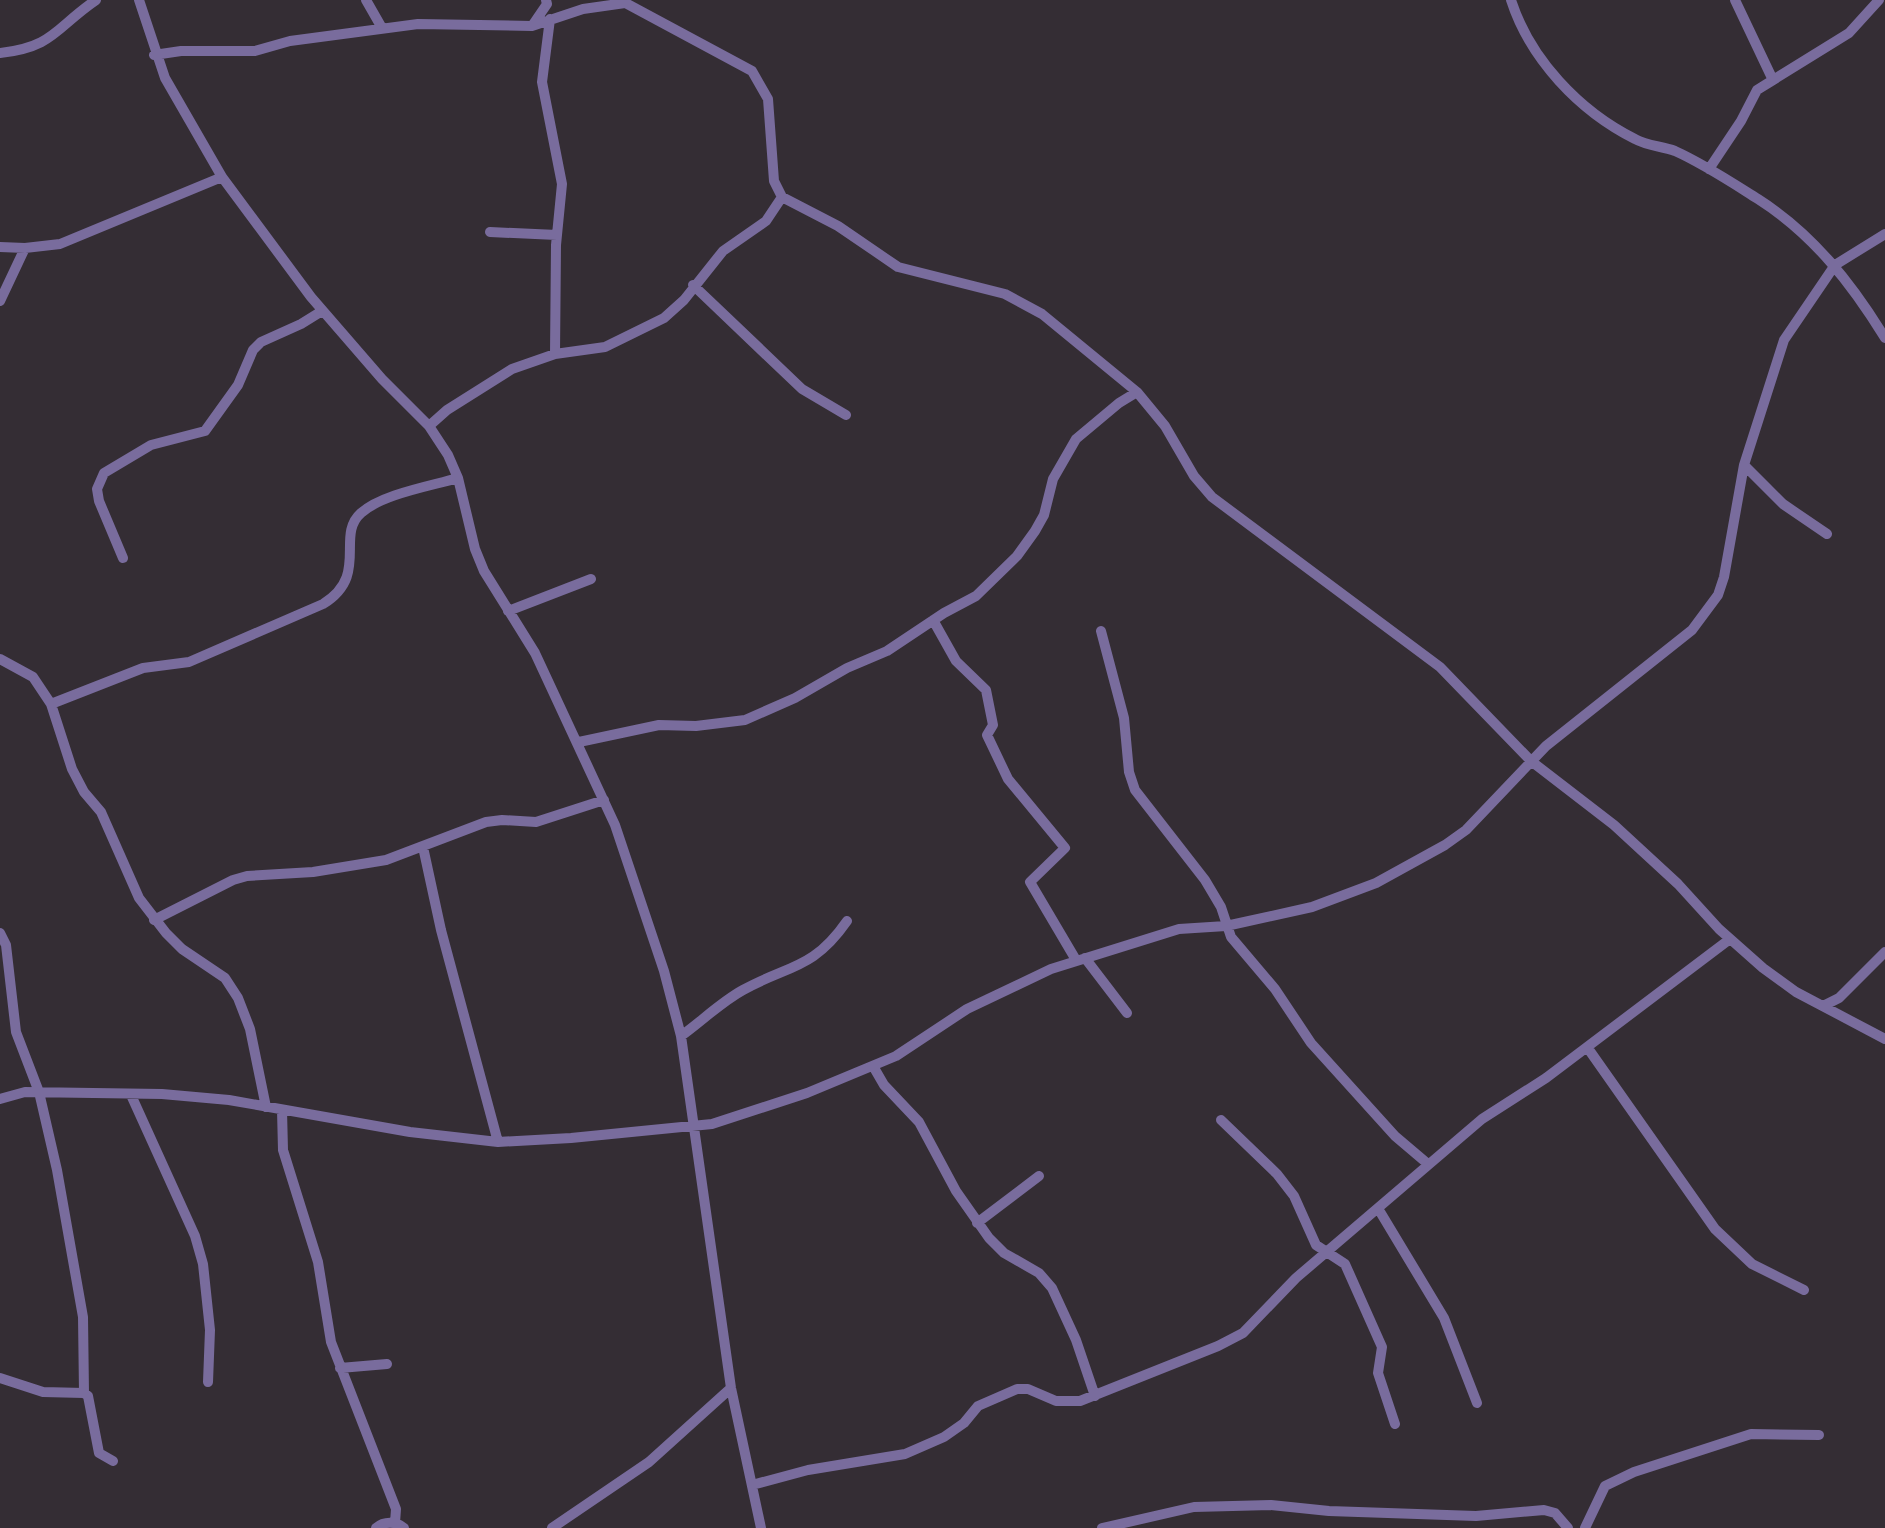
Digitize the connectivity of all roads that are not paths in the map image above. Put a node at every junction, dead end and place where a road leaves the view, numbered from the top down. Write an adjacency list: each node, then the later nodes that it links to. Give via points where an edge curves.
1 (96, 0): 12 (street, via 48,41)
2 (139, 0): 13 (street)
3 (366, 0): 11 (street)
4 (546, 0): 10 (street)
5 (1511, 0): 15 (street, via 1542,61 1593,112 1633,138)
6 (1735, 0): 14 (street)
7 (1879, 0): 14 (street, via 1849,33)
8 (622, 1): 9 (street); 17 (street, via 752,71 768,99 774,181)
9 (550, 19): 10 (street); 20 (street, via 542,82 562,184)
10 (532, 26): 11 (street, via 418,24)
11 (382, 28): 13 (street, via 290,41 256,51)
12 (0, 53)
13 (160, 54): 16 (street, via 164,78)
14 (1772, 78): 15 (street, via 1757,90)
15 (1709, 169): 23 (street, via 1760,200)
16 (222, 177): 22 (street, via 60,244); 26 (street)
17 (782, 197): 24 (street, via 766,220 723,251); 29 (street, via 838,226 898,267 1005,294 1027,304)
18 (490, 232): 20 (street)
19 (1885, 234): 23 (street)
20 (557, 236): 28 (street)
21 (0, 247): 22 (street)
22 (25, 248): 25 (street)
23 (1835, 265): 27 (street); 32 (street, via 1784,340)
24 (694, 285): 28 (street, via 675,310 620,342); 30 (street, via 802,389)
25 (0, 301)
26 (322, 310): 31 (street); 35 (street, via 253,350 238,385 205,431 151,445 104,472 97,489 99,501)
27 (1885, 338)
28 (555, 354): 31 (street, via 512,369)
29 (1137, 392): 38 (street, via 1076,439 1053,479 1044,514 1017,556 976,596); 43 (street, via 1165,426 1202,487 1440,667)
30 (846, 415)
31 (429, 426): 33 (street)
32 (1744, 465): 34 (street, via 1783,504); 43 (street, via 1724,577 1705,614 1692,630)
33 (458, 478): 37 (street, via 475,549); 41 (street, via 374,503 361,513 352,528 348,578 323,604 189,662 143,668)
34 (1827, 534)
35 (123, 558)
36 (592, 579): 37 (street)
37 (508, 611): 42 (street, via 536,653)
38 (933, 620): 42 (street, via 887,651 745,720 659,725); 52 (street, via 956,661 986,690 993,725 987,735 1009,779 1065,848 1030,882)
39 (1101, 631): 48 (street, via 1124,718 1135,790 1205,880)
40 (1, 662): 41 (street, via 33,677)
41 (51, 704): 46 (street, via 72,769 101,812 139,898)
42 (579, 742): 44 (street)
43 (1531, 761): 48 (street, via 1466,830 1416,862 1340,899); 50 (street, via 1614,825)
44 (604, 800): 45 (street, via 536,822 486,822); 55 (street, via 642,900)
45 (423, 847): 46 (street, via 342,868 233,880); 66 (street)
46 (154, 920): 62 (street, via 182,949 225,978 238,998 250,1029)
47 (846, 921): 55 (street, via 816,955 797,968 742,990)
48 (1226, 926): 52 (street, via 1179,929); 67 (street, via 1311,1043 1387,1128)
49 (0, 933): 59 (street, via 6,945 16,1032)
50 (1730, 939): 53 (street, via 1796,992); 57 (street)
51 (1885, 952): 53 (street, via 1839,998)
52 (1080, 959): 54 (street); 58 (street, via 999,991)
53 (1823, 1006): 56 (street)
54 (1127, 1013)
55 (681, 1035): 65 (street)
56 (1885, 1039)
57 (1587, 1047): 67 (street, via 1482,1119); 72 (street, via 1715,1229 1752,1264)
58 (873, 1066): 65 (street, via 807,1093); 70 (street, via 884,1085 919,1122)
59 (39, 1092): 60 (street); 61 (street); 78 (street, via 83,1317)
60 (131, 1095): 62 (street, via 229,1100); 76 (street, via 204,1264 210,1330)
61 (0, 1100)
62 (266, 1107): 63 (street)
63 (282, 1110): 66 (street); 74 (street, via 283,1150 318,1262 331,1342)
64 (1221, 1119): 71 (street, via 1277,1174 1294,1196 1317,1245)
65 (695, 1128): 66 (street); 77 (street)
66 (498, 1142)
67 (1428, 1164): 69 (street)
68 (1039, 1176): 70 (street)
69 (1379, 1210): 71 (street); 80 (street, via 1444,1318)
70 (977, 1223): 79 (street, via 1004,1253 1039,1273 1052,1288)
71 (1326, 1251): 79 (street, via 1243,1333); 81 (street, via 1345,1264 1382,1347 1378,1373)
72 (1804, 1290)
73 (387, 1364): 74 (street)
74 (340, 1367): 85 (street)
75 (0, 1378): 78 (street, via 43,1392)
76 (208, 1382)
77 (731, 1388): 84 (street); 87 (street, via 649,1462)
78 (84, 1393): 83 (street, via 89,1396 99,1452)
79 (1095, 1396): 84 (street, via 1056,1401 1017,1389 996,1395 944,1437 905,1454 808,1470)
80 (1478, 1402)
81 (1395, 1424)
82 (1819, 1435): 91 (street, via 1751,1434 1634,1472 1605,1486)
83 (113, 1461)
84 (752, 1485): 88 (street)
85 (400, 1525): 86 (street)
86 (376, 1528)
87 (552, 1528)
88 (761, 1528)
89 (1102, 1528): 90 (street, via 1194,1507 1271,1505 1476,1516 1544,1510 1555,1513)
90 (1568, 1528)
91 (1585, 1528)

